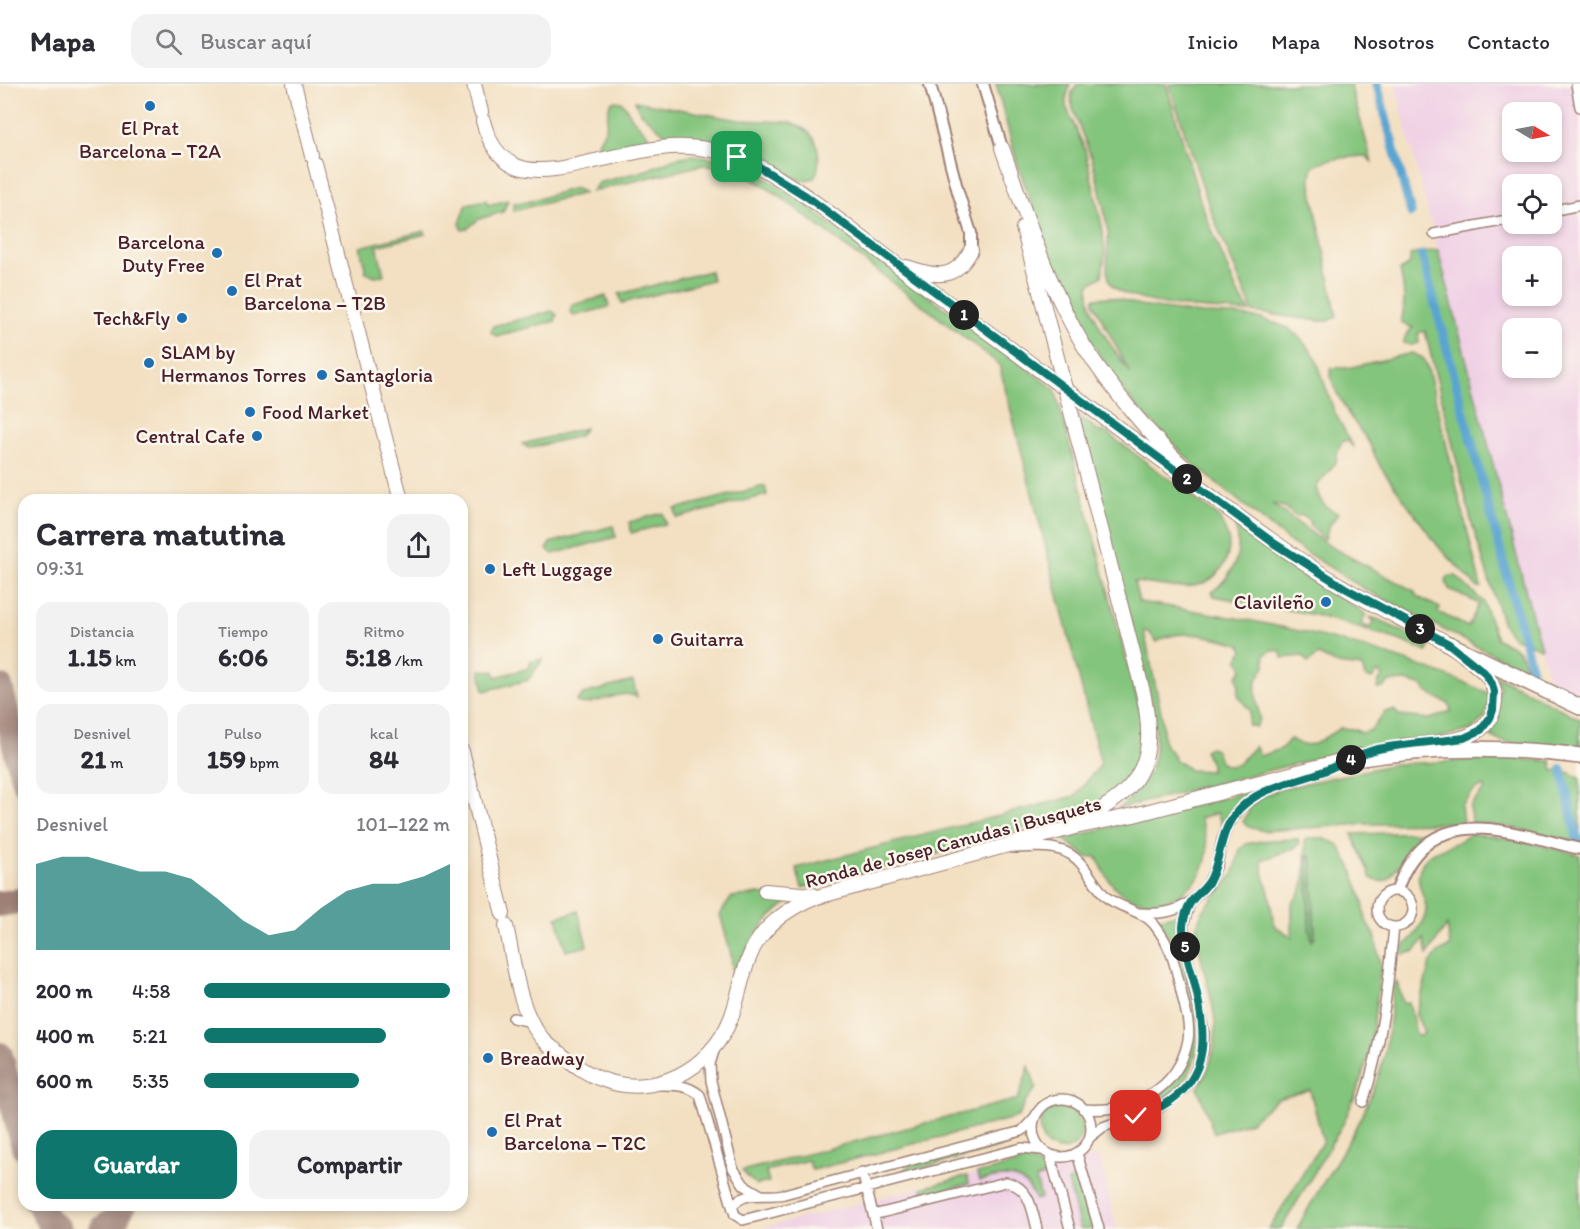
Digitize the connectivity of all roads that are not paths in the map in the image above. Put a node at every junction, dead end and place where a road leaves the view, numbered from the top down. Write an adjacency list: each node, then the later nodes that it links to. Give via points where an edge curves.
1 (294, 84): 14 (main road)
2 (474, 84): 13 (main road, via 488,139 495,152 510,163 534,171 673,147 742,159 806,196)
3 (930, 84): 12 (street, via 971,233)
4 (983, 84): 7 (street)
5 (1576, 84): 6 (street)
6 (1580, 107)
7 (1002, 148): 15 (main road, via 1053,284 1084,346 1148,428); 21 (main road, bridge, via 1143,692 1149,733 1143,766 1130,787)
8 (1580, 205): 9 (street)
9 (1562, 209)
10 (1502, 221): 11 (street)
11 (1434, 234)
12 (971, 250): 13 (main road, via 960,266 942,275 926,274)
13 (892, 262): 15 (main road)
14 (399, 494)
15 (1235, 514): 16 (main road, Ronda de Josep Canudas i Busquets, via 1345,588)
16 (1449, 644): 17 (highway); 19 (main road, Ronda de Josep Canudas i Busquets, via 1484,672 1492,684 1495,702 1481,730 1464,738 1376,749)
17 (1580, 707)
18 (1580, 756): 19 (highway, via 1505,748 1435,750)
19 (1354, 759): 21 (main road, Ronda de Josep Canudas i Busquets); 27 (street, via 1269,789 1242,806 1228,825 1207,886)
20 (468, 775): 31 (main road, Ronda de Josep Canudas i Busquets, via 523,1003)
21 (1075, 827): 23 (main road, Ronda de Josep Canudas i Busquets)
22 (1580, 849): 24 (street, via 1501,831 1455,830 1419,849)
23 (990, 850): 26 (main road, Ronda de Josep Canudas i Busquets); 28 (street, via 1063,850 1075,856 1112,902)
24 (1397, 890): 29 (street, via 1408,896 1413,911 1410,920); 29 (street, via 1383,895 1376,907 1382,923)
25 (765, 891): 26 (main road)
26 (821, 895): 32 (main road, Ronda de Josep Canudas i Busquets, via 785,912 762,935 748,961 732,1016)
27 (1190, 902): 28 (street, via 1170,912); 37 (street, via 1183,926 1204,1033 1198,1067 1184,1089 1162,1106 1103,1127)
28 (1141, 913): 35 (street, via 1155,924 1169,946 1187,1017 1188,1039 1180,1064 1153,1095 1114,1109)
29 (1394, 927): 34 (street, via 1377,1051)
30 (513, 1018): 31 (street)
31 (532, 1022): 33 (main road, Ronda de Josep Canudas i Busquets, via 542,1038 589,1074 626,1085)
32 (716, 1045): 33 (main road, Ronda de Josep Canudas i Busquets, via 690,1070); 38 (street, via 710,1065 711,1081)
33 (656, 1084): 39 (street, via 683,1086 700,1095)
34 (1363, 1102)
35 (1083, 1109): 36 (street, via 1064,1099 1054,1100); 37 (street, via 1089,1118)
36 (1035, 1117): 40 (street, via 1033,1135); 42 (street, via 1022,1131)
37 (1089, 1138): 41 (street)
38 (725, 1139): 39 (street); 44 (street, via 737,1177)
39 (714, 1142): 45 (street)
40 (1046, 1153): 41 (street, via 1061,1157); 43 (street, via 1022,1148); 49 (street)
41 (1077, 1153): 50 (street)
42 (862, 1172): 43 (street); 44 (street, via 784,1194)
43 (866, 1187): 45 (street, via 743,1220 735,1215); 46 (street)
44 (763, 1196): 45 (street, via 745,1196)
45 (732, 1206)
46 (873, 1215): 47 (street); 48 (street, via 1006,1182 1025,1192)
47 (877, 1229)
48 (1037, 1229)
49 (1070, 1229)
50 (1099, 1229)

